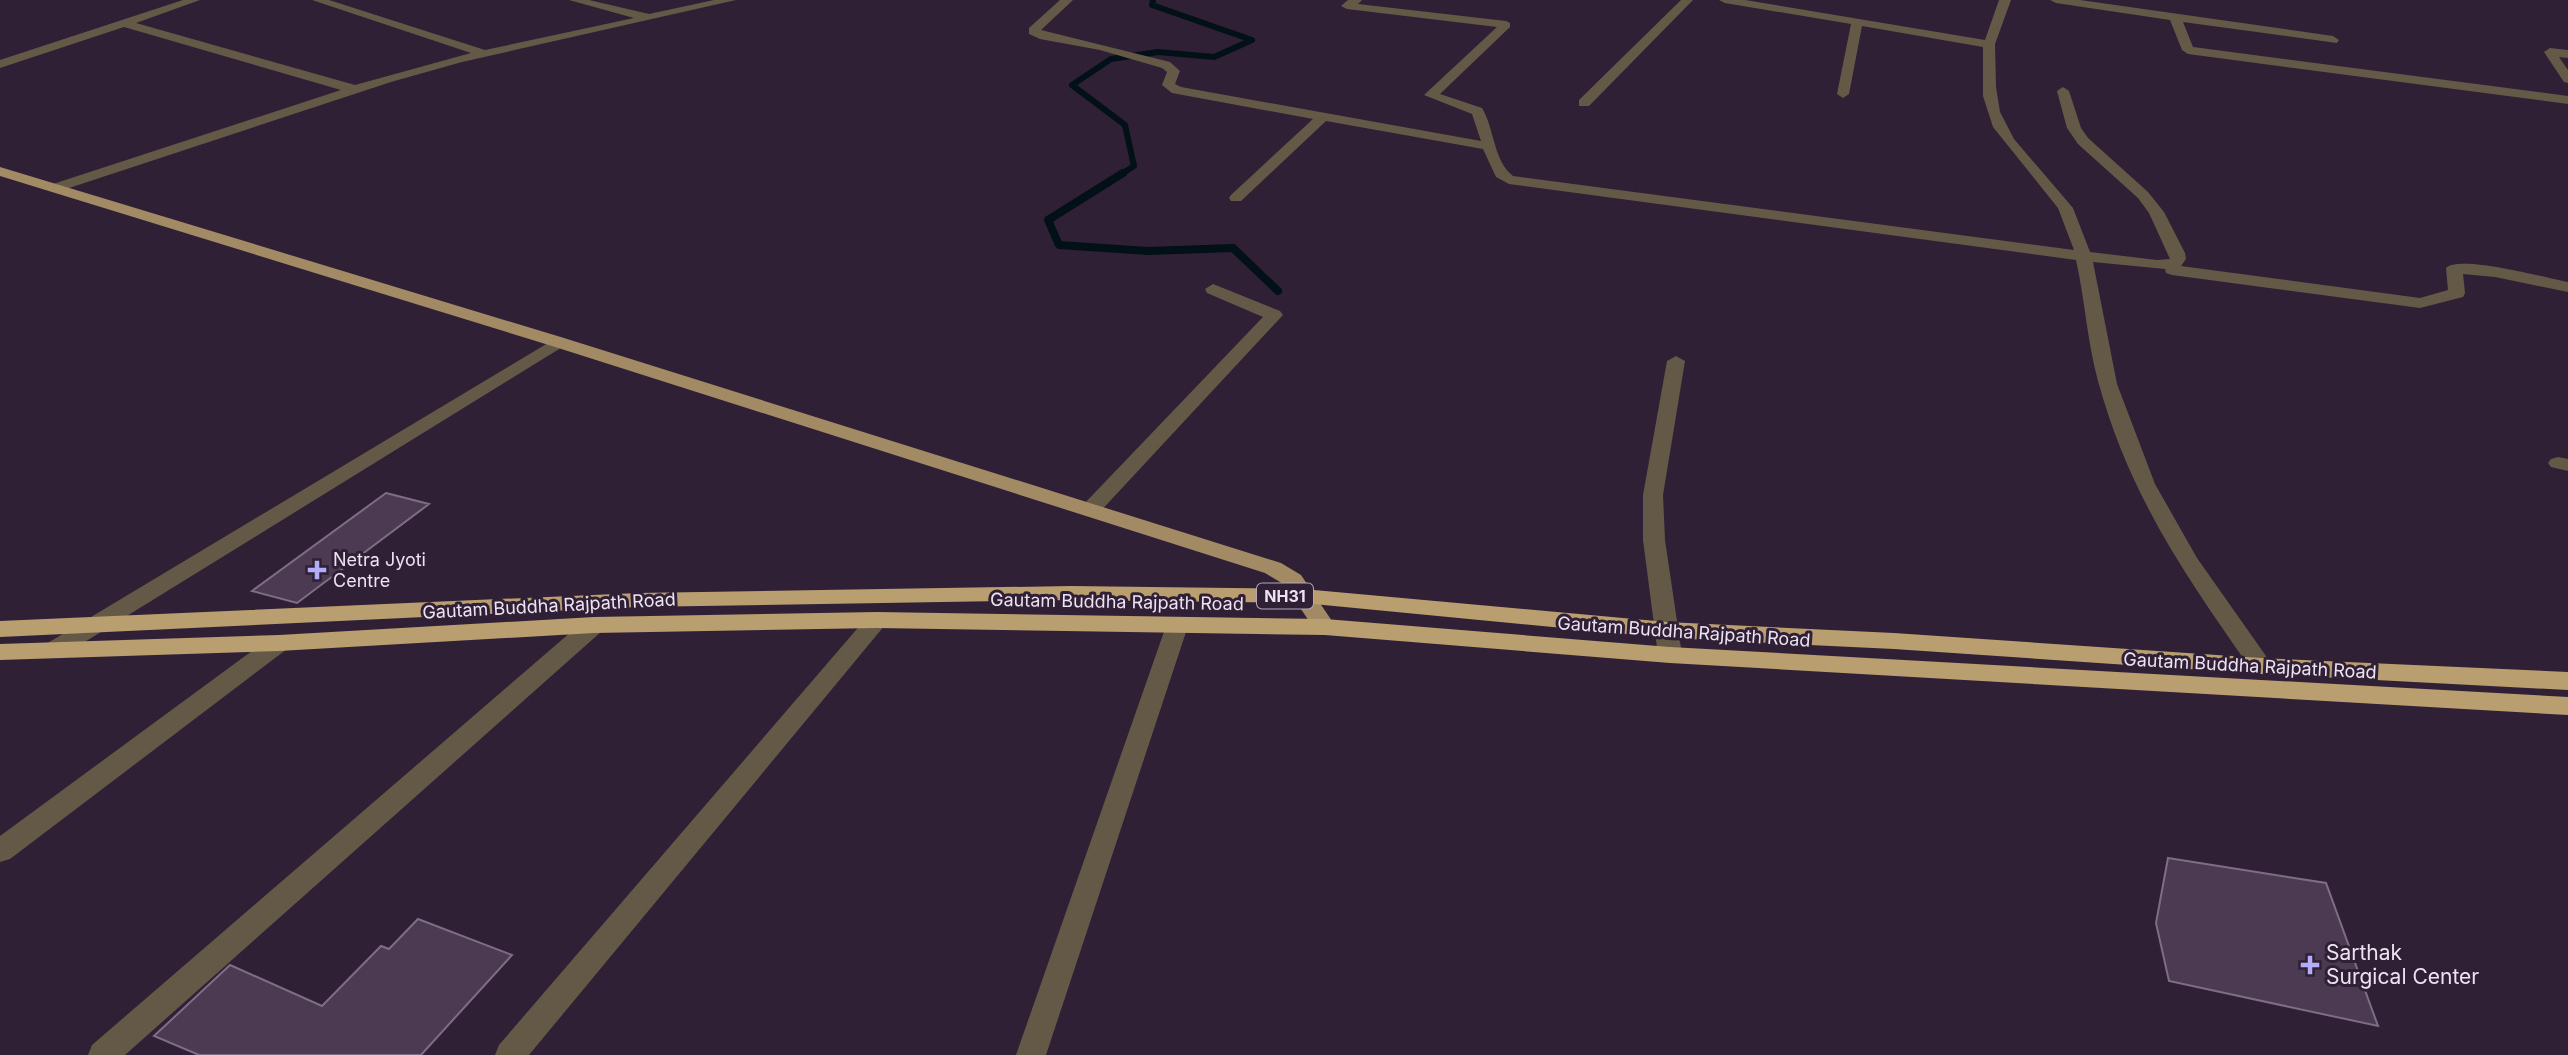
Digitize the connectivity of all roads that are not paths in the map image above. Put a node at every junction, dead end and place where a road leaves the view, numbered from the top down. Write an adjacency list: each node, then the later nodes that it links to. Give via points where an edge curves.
1 (194, 0): 14 (street)
2 (318, 0): 17 (street)
3 (575, 0): 12 (street)
4 (730, 0): 12 (street)
5 (1067, 0): 26 (street, via 1032,31 1172,68 1168,85 1177,90)
6 (1356, 0): 27 (street, via 1348,6 1506,25 1431,95 1477,111)
7 (1687, 0): 25 (street)
8 (1725, 0): 13 (street)
9 (2006, 0): 16 (street)
10 (2056, 0): 11 (street)
11 (2175, 17): 15 (street); 24 (street, via 2188,50)
12 (651, 18): 17 (street)
13 (1857, 22): 16 (street); 23 (street)
14 (124, 23): 19 (street); 21 (street)
15 (2333, 40)
16 (1989, 44): 31 (street, via 1992,111 2000,128 2060,201 2072,221)
17 (485, 54): 21 (street)
18 (2568, 54): 20 (street, via 2550,52)
19 (0, 64)
20 (2568, 79)
21 (353, 89): 29 (street)
22 (2063, 90): 31 (street, via 2074,128 2143,195 2178,259 2168,265)
23 (1843, 94)
24 (2568, 100)
25 (1584, 103)
26 (1323, 117): 27 (street); 30 (street)
27 (1488, 146): 31 (street, via 1502,175 1523,183)
28 (0, 171): 29 (main road)
29 (58, 187): 35 (main road)
30 (1236, 198)
31 (2082, 256): 50 (street, via 2107,381 2151,498)
32 (2172, 270): 33 (street, via 2420,303 2457,293 2454,268)
33 (2568, 287)
34 (1213, 289): 37 (street, via 1274,315)
35 (558, 342): 37 (main road); 41 (street)
36 (1676, 361): 45 (street, via 1653,495 1654,540)
37 (1090, 510): 38 (main road, via 1272,568 1293,580)
38 (1303, 596): 41 (highway, NH31, via 1071,593 680,599); 43 (main road); 45 (highway, NH31)
39 (877, 620): 40 (highway, Gautam Buddha Rajpath Road / NH31); 42 (highway, Gautam Buddha Rajpath Road / NH31); 55 (street)
40 (594, 625): 46 (highway, Gautam Buddha Rajpath Road / NH31); 54 (street)
41 (94, 626): 44 (highway, NH31); 47 (street)
42 (1177, 626): 43 (highway, Gautam Buddha Rajpath Road / NH31); 56 (street)
43 (1325, 627): 49 (highway, Gautam Buddha Rajpath Road / NH31)
44 (0, 629)
45 (1667, 630): 49 (street); 50 (highway, NH31)
46 (279, 643): 47 (highway, Gautam Buddha Rajpath Road / NH31); 53 (street)
47 (54, 650): 48 (highway, Gautam Buddha Rajpath Road / NH31)
48 (0, 652)
49 (1670, 655): 52 (highway, Gautam Buddha Rajpath Road / NH31)
50 (2261, 666): 51 (highway, NH31)
51 (2568, 681)
52 (2568, 706)
53 (0, 851)
54 (103, 1055)
55 (510, 1055)
56 (1031, 1055)

